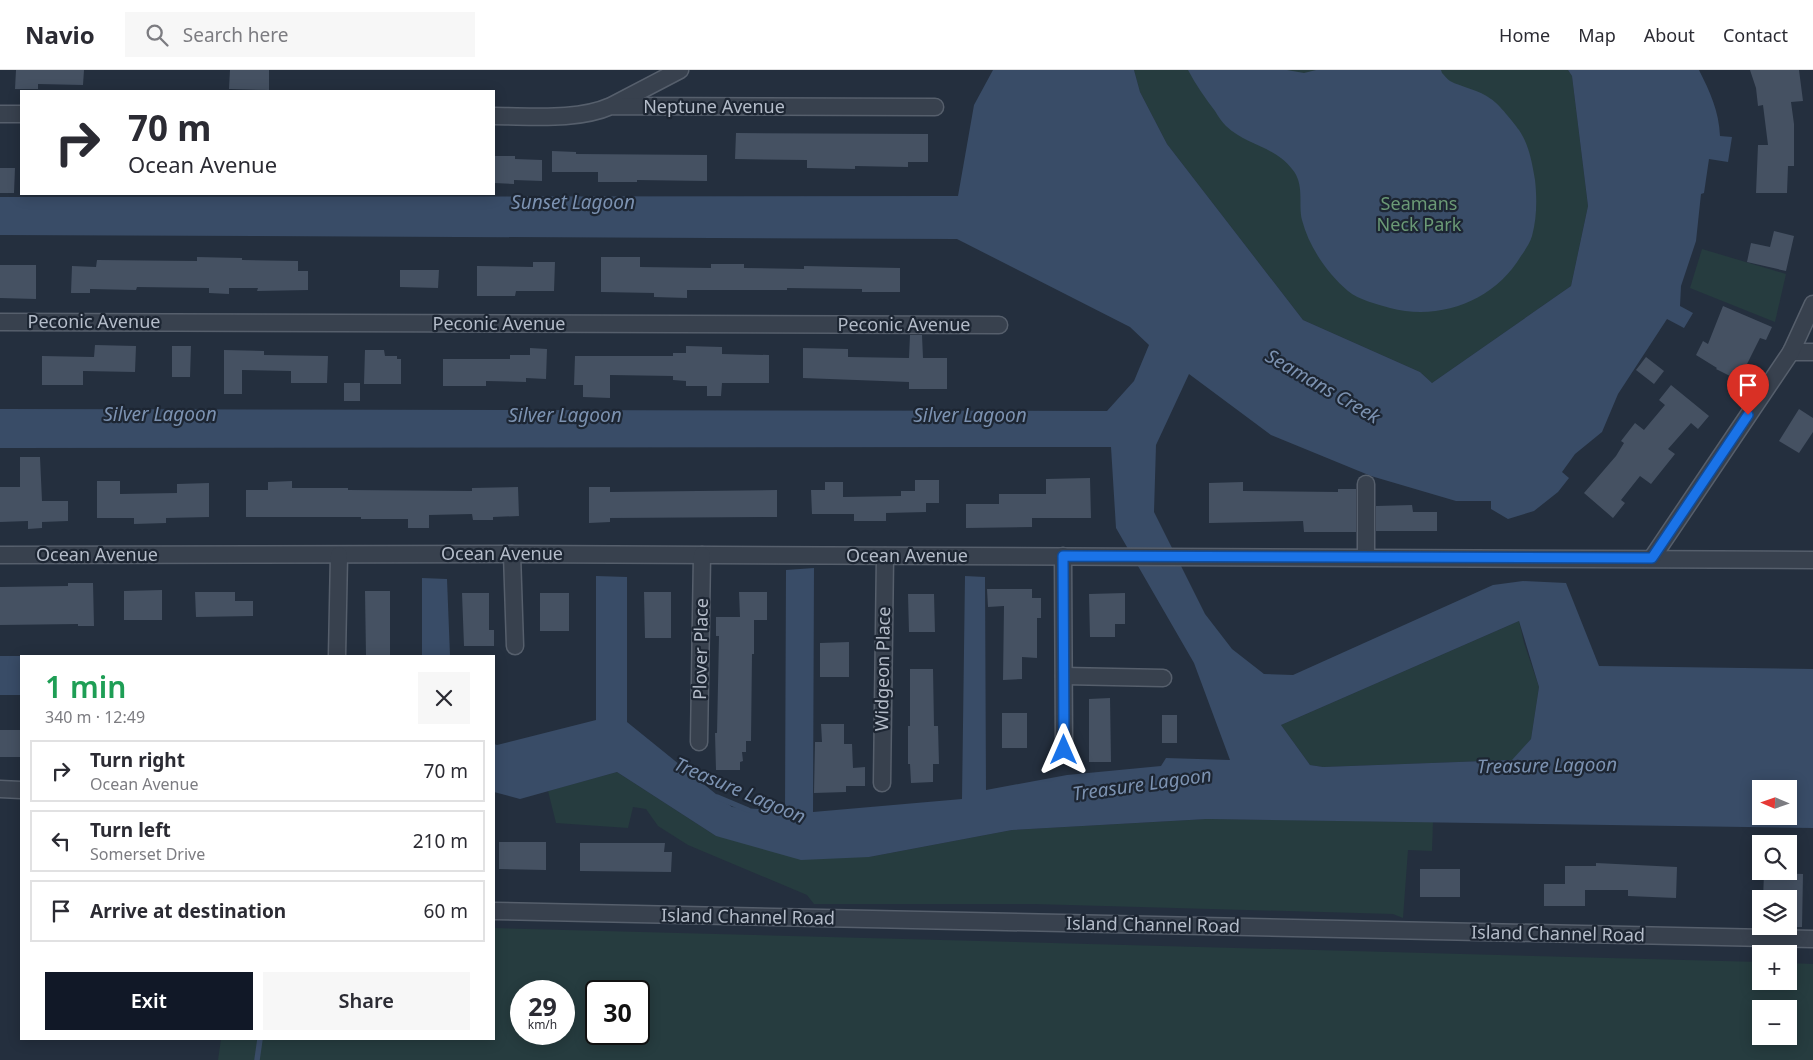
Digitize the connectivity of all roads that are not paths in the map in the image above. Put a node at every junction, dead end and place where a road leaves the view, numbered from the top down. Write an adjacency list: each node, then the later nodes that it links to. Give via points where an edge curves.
1 (680, 70): 2 (street)
2 (611, 106): 3 (street, Neptune Avenue); 6 (street, Neptune Avenue, via 595,113)
3 (936, 107)
4 (0, 114): 5 (street)
5 (20, 114)
6 (495, 116)
7 (1813, 304): 10 (street)
8 (0, 322): 9 (street, Peconic Avenue)
9 (999, 325)
10 (1791, 352): 11 (street); 20 (street)
11 (1813, 352)
12 (1366, 484): 19 (street)
13 (512, 554): 15 (street, Ocean Avenue); 16 (street, Ocean Avenue); 22 (street)
14 (0, 555): 15 (street, Ocean Avenue)
15 (339, 555): 23 (street)
16 (702, 555): 17 (street, Ocean Avenue); 26 (street, Plover Place)
17 (885, 556): 18 (street, Ocean Avenue); 28 (street, Widgeon Place)
18 (1063, 556): 19 (street, Ocean Avenue); 24 (street)
19 (1366, 557): 20 (street, Ocean Avenue)
20 (1652, 558): 21 (street, Ocean Avenue)
21 (1813, 560)
22 (515, 646)
23 (337, 655)
24 (1064, 676): 25 (street); 27 (street)
25 (1164, 678)
26 (700, 742)
27 (1064, 750)
28 (882, 783)
29 (0, 790): 30 (street)
30 (20, 790)
31 (495, 911): 32 (street, Island Channel Road)
32 (1813, 940)

